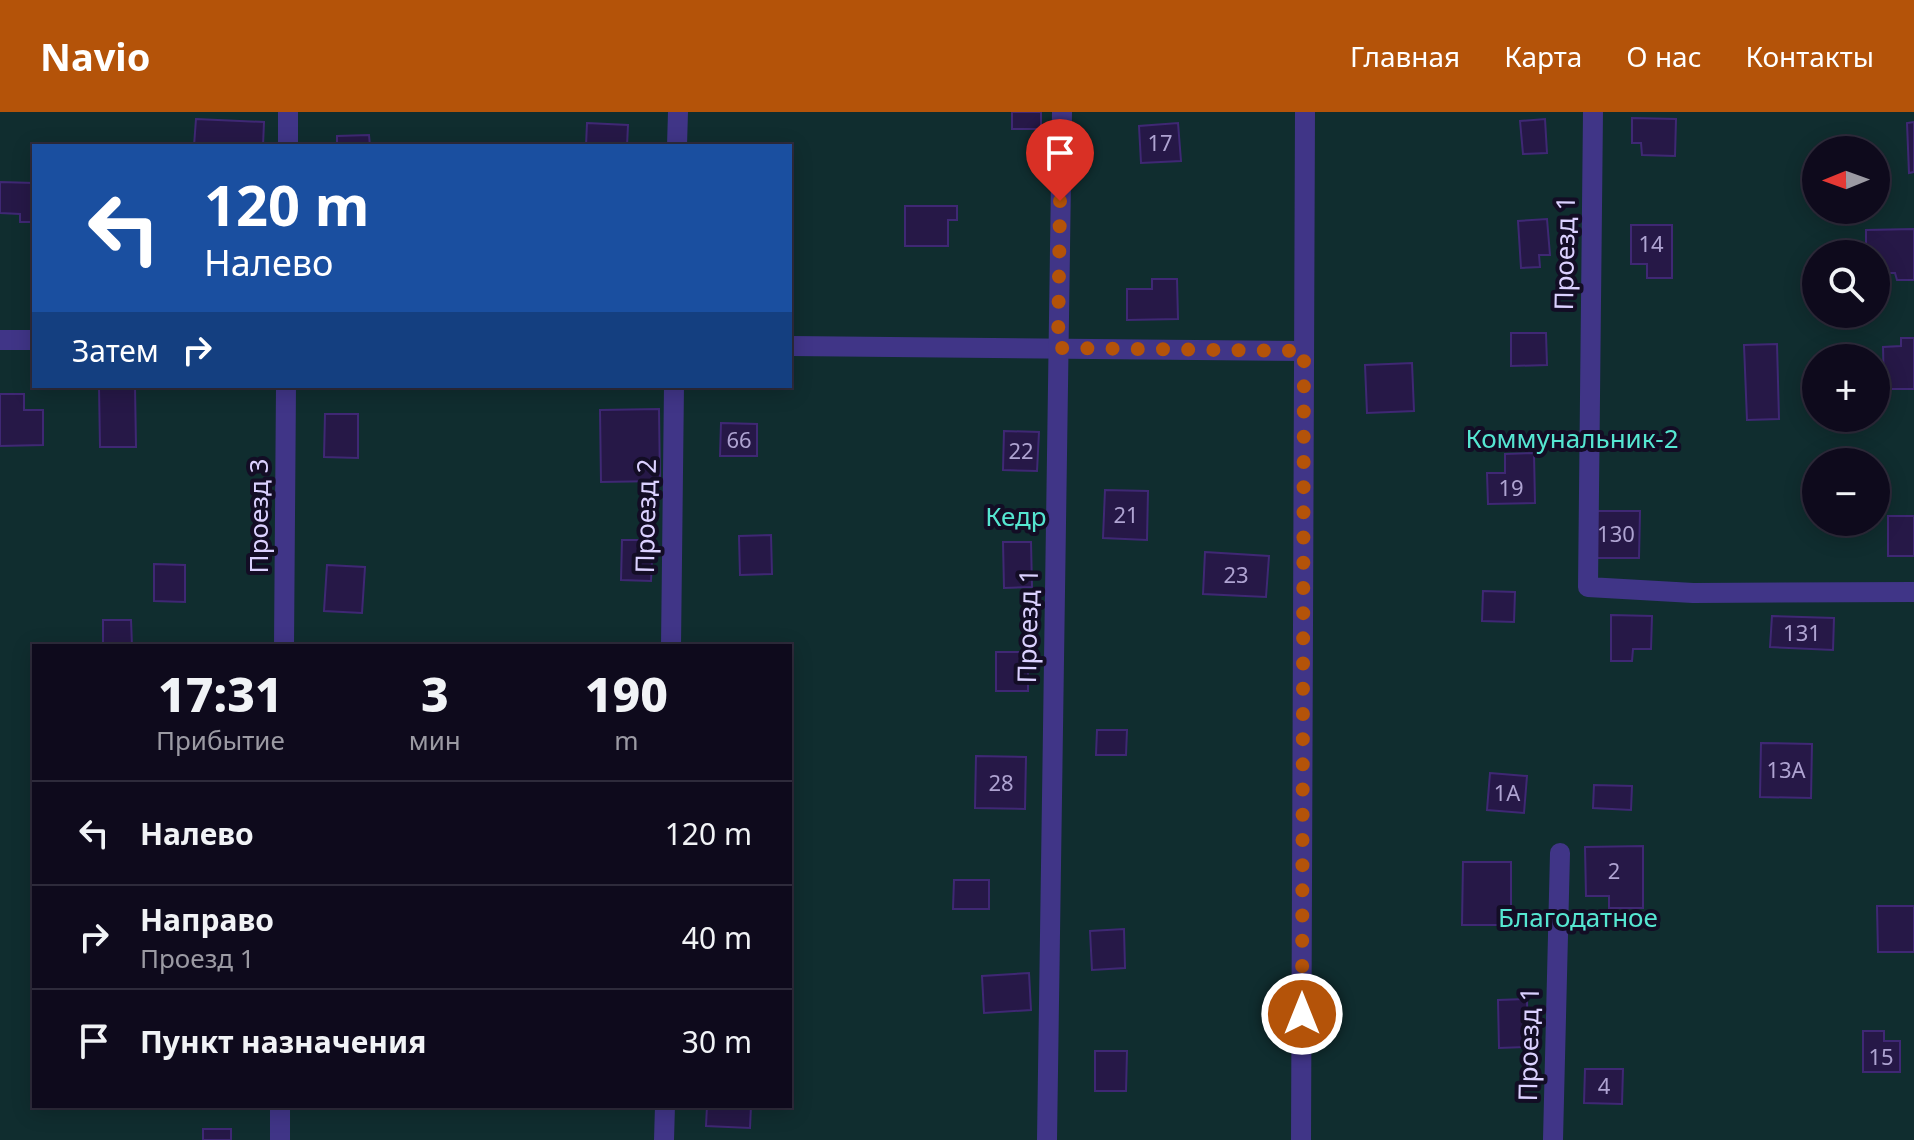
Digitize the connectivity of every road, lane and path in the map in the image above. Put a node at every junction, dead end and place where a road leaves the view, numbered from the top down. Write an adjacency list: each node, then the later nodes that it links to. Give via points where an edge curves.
1 (288, 112): 6 (street)
2 (678, 112): 7 (street)
3 (1062, 112): 11 (street, Проезд 1)
4 (1305, 112): 12 (street)
5 (1593, 112): 15 (street, Проезд 1, via 1588,587 1693,593)
6 (288, 144)
7 (677, 144)
8 (0, 340): 9 (street)
9 (32, 340)
10 (792, 346): 11 (street)
11 (1058, 348): 12 (street); 23 (street, Проезд 1)
12 (1304, 351): 24 (street)
13 (286, 388): 16 (street, Проезд 3)
14 (674, 388): 17 (street, Проезд 2)
15 (1914, 592)
16 (284, 644)
17 (671, 644)
18 (1560, 853): 25 (street, Проезд 1)
19 (280, 1108): 21 (street)
20 (665, 1108): 22 (street)
21 (280, 1140)
22 (664, 1140)
23 (1047, 1140)
24 (1301, 1140)
25 (1553, 1140)

